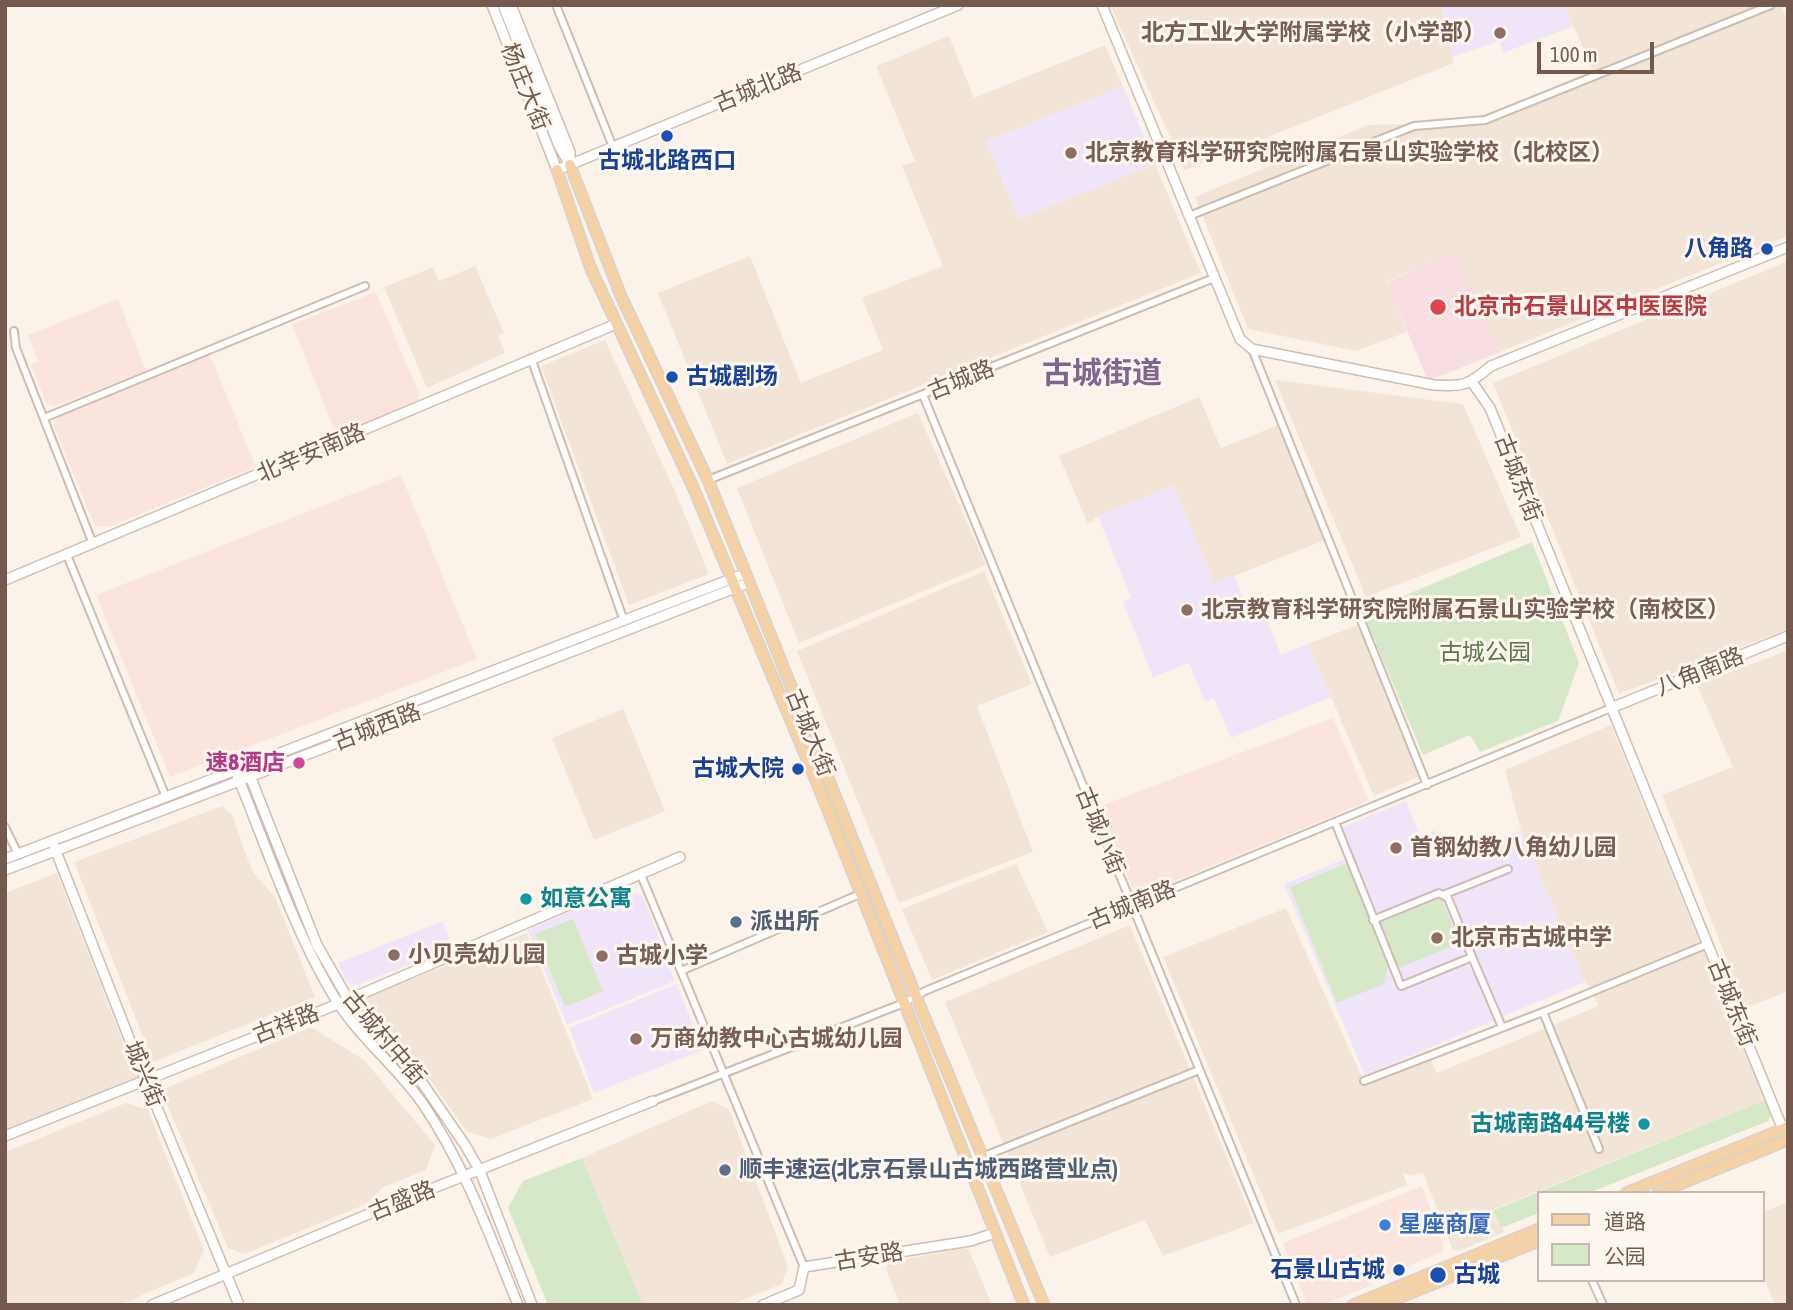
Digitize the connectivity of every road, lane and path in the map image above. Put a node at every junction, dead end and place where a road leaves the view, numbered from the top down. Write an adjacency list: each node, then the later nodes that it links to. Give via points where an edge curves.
1 (492, 5): 10 (street, 杨庄大街)
2 (503, 5): 9 (street)
3 (511, 5): 9 (street, 杨庄大街, via 570,152)
4 (556, 5): 8 (street)
5 (958, 5): 8 (street, 古城北路)
6 (1102, 5): 11 (street)
7 (1771, 5): 11 (street, via 1485,120 1414,126)
8 (613, 147): 9 (street, 古城北路)
9 (570, 165): 10 (street, 古城北路); 22 (main road, 古城大街, via 621,296)
10 (557, 170): 15 (main road, 古城大街, via 591,270)
11 (1189, 216): 13 (street)
12 (1788, 247): 19 (street, via 1491,366)
13 (1214, 278): 17 (street, via 1240,339); 20 (street, 古城路)
14 (365, 286): 21 (street)
15 (616, 324): 18 (street, 北辛安南路); 27 (main road, 古城大街)
16 (14, 331): 21 (street, via 16,348)
17 (1252, 349): 19 (street, via 1434,385); 35 (street)
18 (531, 358): 23 (street, 北辛安南路); 28 (street)
19 (1472, 382): 30 (street, 古城东街, via 1490,408)
20 (923, 395): 22 (street, 古城路); 48 (street, 古城小街)
21 (44, 418): 23 (street)
22 (708, 480): 25 (main road, 古城大街)
23 (93, 544): 24 (street, 北辛安南路)
24 (66, 555): 26 (street, 北辛安南路); 36 (street)
25 (746, 578): 27 (street, 古城西路); 53 (main road, 古城大街)
26 (5, 580)
27 (733, 584): 28 (street, 古城西路); 33 (street, 古城西路); 46 (main road, 古城大街)
28 (624, 621): 31 (street, 古城西路)
29 (1788, 636): 30 (street, 八角南路)
30 (1612, 708): 35 (street, 古城南路); 50 (street, 古城东街)
31 (246, 766): 32 (street, 古城西路); 33 (street, 古城村中街)
32 (236, 770): 34 (street, 古城村中街); 36 (street, 古城西路)
33 (250, 776): 34 (street, 古城西路); 54 (street, 古城村中街, via 317,945)
34 (240, 781): 39 (street, 古城西路); 56 (street, 古城村中街, via 310,953)
35 (1427, 785): 37 (street, 古城南路)
36 (166, 797): 39 (street, 古城西路)
37 (1335, 822): 48 (street, 古城南路); 49 (street)
38 (5, 827): 40 (street)
39 (54, 846): 40 (street, 古城西路); 44 (street, 古城西路); 61 (street, 城兴街)
40 (18, 854): 42 (street, 古城西路)
41 (680, 857): 45 (street, 古祥路)
42 (5, 859)
43 (1508, 869): 47 (street)
44 (5, 870)
45 (641, 875): 52 (street); 54 (street, 古祥路)
46 (860, 894): 52 (street); 55 (main road, 古城大街)
47 (1443, 895): 49 (street); 51 (street)
48 (1130, 905): 53 (street, 古城南路); 59 (street, 古城小街)
49 (1373, 920): 51 (street, via 1401,986)
50 (1708, 944): 57 (street); 64 (street, 古城东街)
51 (1472, 957): 58 (street)
52 (681, 971): 60 (street)
53 (916, 996): 55 (street, 古城南路); 68 (main road, 古城大街)
54 (348, 999): 56 (street, 古祥路); 69 (street, 古城村中街, via 421,1082)
55 (904, 1003): 60 (street, 古城南路); 74 (main road, 古城大街)
56 (338, 1004): 61 (street, 古祥路); 70 (street, 古城村中街, via 422,1102)
57 (1543, 1012): 58 (street); 67 (street)
58 (1502, 1027): 62 (street)
59 (1199, 1070): 68 (street); 86 (street, 古城小街)
60 (723, 1073): 63 (street, 古城南路); 76 (street)
61 (145, 1079): 65 (street, 古祥路); 77 (street, 城兴街)
62 (1364, 1081)
63 (653, 1101): 69 (street, 古盛路)
64 (1786, 1129): 71 (main road)
65 (5, 1136)
66 (1788, 1140): 72 (main road)
67 (1599, 1149)
68 (982, 1157): 85 (main road, 古城大街)
69 (480, 1171): 70 (street, 古盛路); 82 (street, 古城村中街)
70 (466, 1176): 77 (street, 古盛路); 81 (street, 古城村中街)
71 (1631, 1191)
72 (1663, 1191)
73 (1538, 1228): 87 (main road)
74 (995, 1233): 76 (street, 古安路); 84 (main road, 古城大街)
75 (1538, 1241): 88 (main road)
76 (804, 1267): 83 (street, 古安路, via 799,1290)
77 (226, 1274): 79 (street, 古盛路); 80 (street, 城兴街)
78 (1593, 1282): 89 (street)
79 (152, 1305)
80 (239, 1305)
81 (519, 1305)
82 (532, 1305)
83 (763, 1305)
84 (1024, 1305)
85 (1044, 1305)
86 (1296, 1305)
87 (1353, 1305)
88 (1381, 1305)
89 (1602, 1305)

